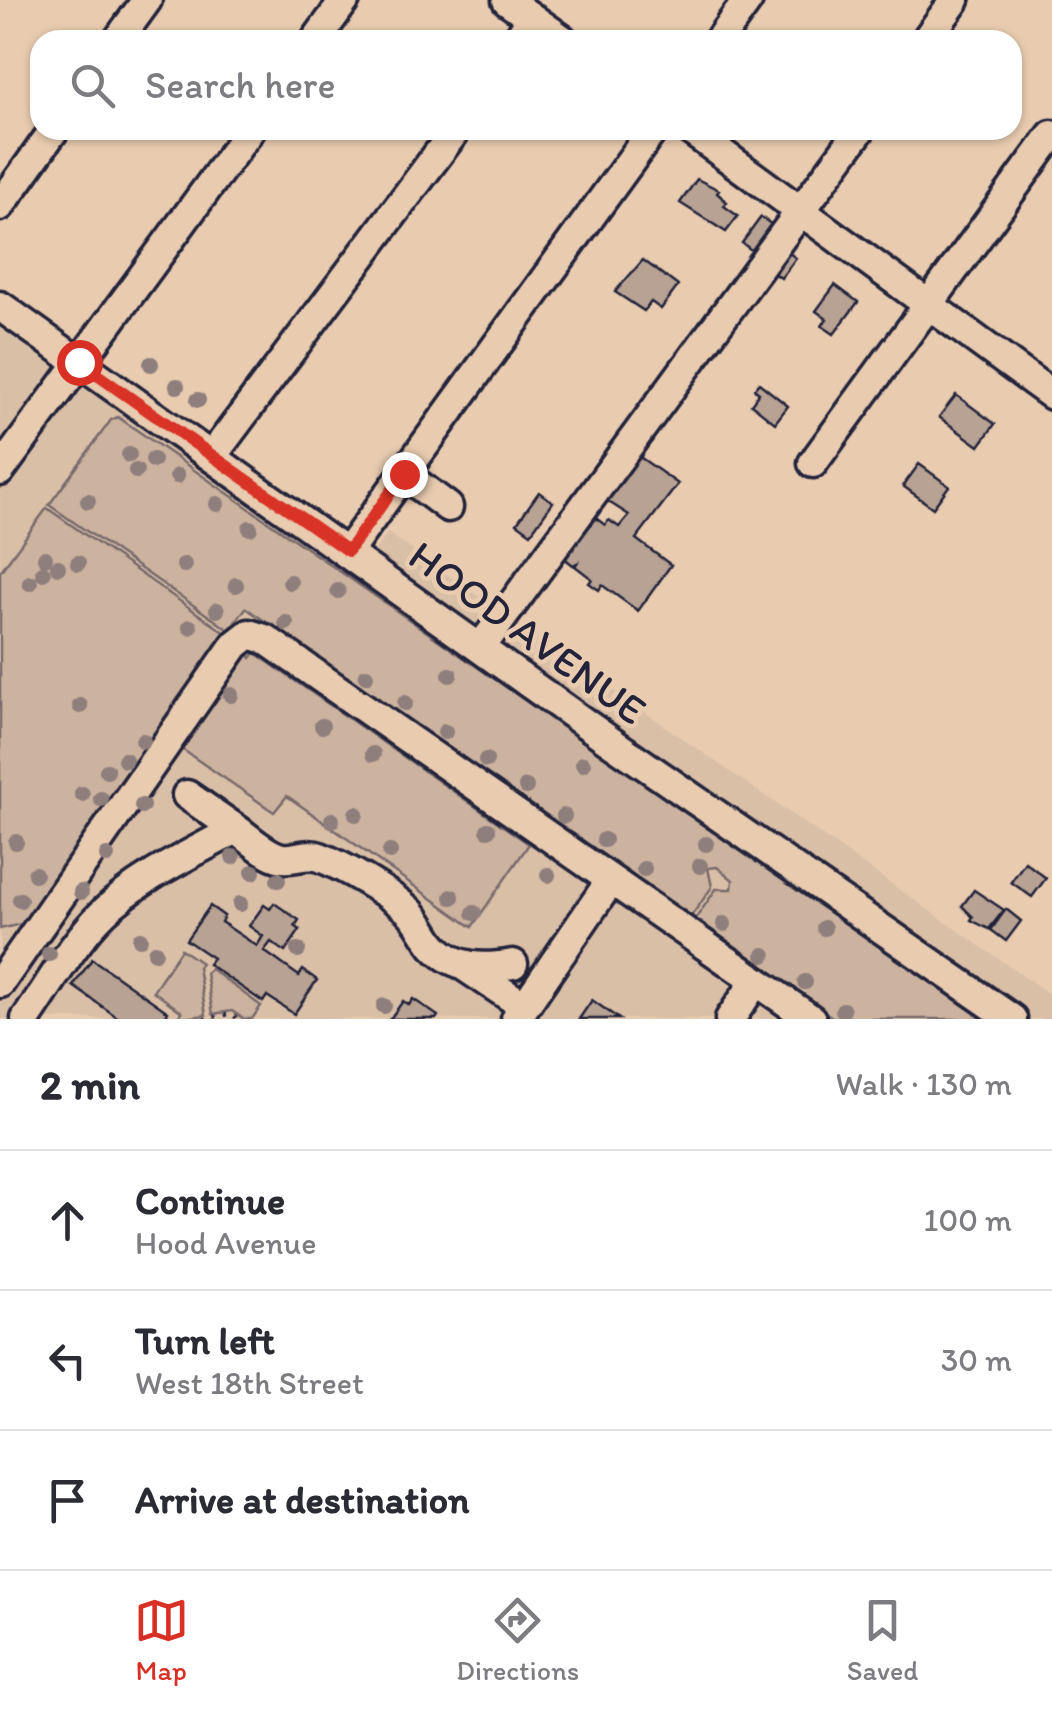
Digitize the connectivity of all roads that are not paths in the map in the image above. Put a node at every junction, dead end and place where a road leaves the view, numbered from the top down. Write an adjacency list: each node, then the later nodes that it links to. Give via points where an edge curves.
1 (147, 0): 7 (street)
2 (345, 0): 8 (street)
3 (507, 0): 6 (street)
4 (748, 0): 9 (street)
5 (955, 0): 10 (street)
6 (535, 20)
7 (125, 30)
8 (323, 30)
9 (726, 30)
10 (933, 30)
11 (1052, 134): 20 (street)
12 (47, 140): 18 (street)
13 (243, 140): 22 (street)
14 (449, 140): 24 (street)
15 (646, 140): 27 (street)
16 (704, 140): 19 (street)
17 (853, 140): 19 (street)
18 (0, 206)
19 (801, 211): 20 (street); 30 (street)
20 (927, 303): 23 (street); 25 (street)
21 (0, 306): 22 (street, HOOD AVENUE)
22 (79, 362): 24 (street, HOOD AVENUE); 26 (street)
23 (1052, 394)
24 (212, 456): 29 (street, HOOD AVENUE)
25 (812, 463)
26 (0, 472)
27 (404, 474): 28 (street); 29 (street)
28 (448, 506)
29 (348, 551): 30 (street, HOOD AVENUE)
30 (481, 647): 42 (street, HOOD AVENUE)
31 (187, 795): 32 (street)
32 (236, 829): 34 (street, via 272,854 319,857 386,894); 39 (street, via 138,884 106,910)
33 (611, 880): 36 (street); 37 (street, via 250,634 235,645); 38 (street)
34 (458, 962): 35 (street, via 483,969); 38 (street)
35 (513, 964)
36 (756, 981): 40 (street); 41 (street)
37 (0, 983)
38 (520, 1013)
39 (26, 1019)
40 (730, 1019)
41 (811, 1019)
42 (1012, 1019)

